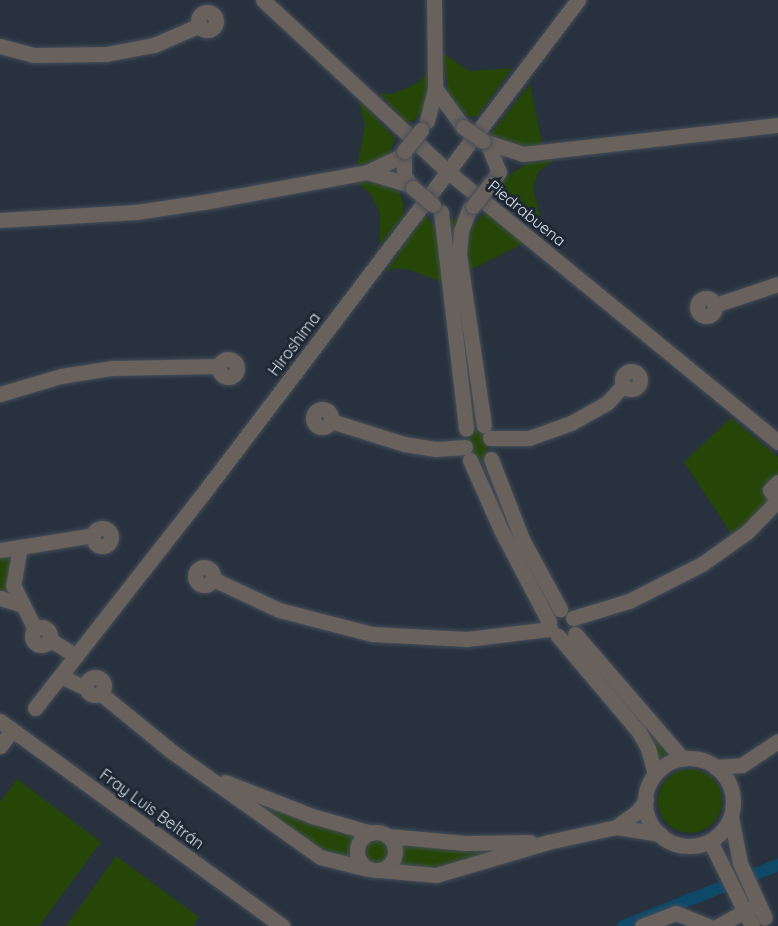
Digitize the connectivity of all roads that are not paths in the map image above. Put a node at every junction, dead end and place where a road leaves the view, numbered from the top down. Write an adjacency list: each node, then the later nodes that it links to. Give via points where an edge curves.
1 (263, 0): 13 (street, Piedrabuena)
2 (434, 0): 6 (street)
3 (578, 0): 13 (street, Hiroshima)
4 (200, 25): 5 (street, via 154,45 106,54 34,55)
5 (0, 46)
6 (435, 88): 7 (street); 9 (street)
7 (460, 124): 9 (street); 10 (street, bridge)
8 (778, 125): 12 (street)
9 (424, 126): 11 (street, bridge)
10 (486, 143): 12 (street); 15 (street)
11 (404, 153): 14 (street); 16 (street)
12 (523, 154): 15 (street)
13 (447, 171): 28 (street, Piedrabuena); 42 (street, Hiroshima)
14 (368, 172): 16 (street); 19 (street, via 148,210)
15 (495, 178): 18 (street, bridge)
16 (410, 186): 17 (street, bridge)
17 (437, 208): 18 (street, via 458,213); 26 (street)
18 (471, 208): 27 (street, via 461,231 459,254)
19 (0, 220)
20 (778, 284): 21 (street)
21 (715, 305)
22 (219, 366): 24 (street, via 112,368 61,376)
23 (623, 385): 27 (street, via 607,403 571,423 529,438)
24 (0, 394)
25 (331, 421): 29 (street, via 405,444)
26 (466, 429): 27 (street, via 477,422); 29 (street)
27 (487, 432): 30 (street)
28 (778, 442)
29 (468, 454): 30 (street, via 482,466); 41 (street)
30 (491, 459): 39 (street, via 522,539)
31 (778, 483): 32 (street, via 770,490)
32 (778, 500): 40 (street, via 747,532 702,564)
33 (93, 535): 34 (street)
34 (20, 547): 35 (street); 38 (street, via 13,585)
35 (0, 550)
36 (213, 579): 41 (street, via 279,610 372,634 467,639)
37 (0, 598): 38 (street)
38 (23, 605): 42 (street, via 35,629 32,637 37,644 50,639)
39 (560, 609): 40 (street); 41 (street, via 554,611)
40 (574, 626): 41 (street, via 569,638); 48 (street)
41 (552, 629): 52 (street, via 639,732)
42 (76, 656): 43 (street, Hiroshima)
43 (60, 676): 44 (street, Hiroshima); 51 (street, via 93,691)
44 (35, 708)
45 (6, 725): 47 (street); 63 (street, Fray Luis Beltrán)
46 (778, 741): 49 (street)
47 (0, 747)
48 (683, 759): 50 (street, via 701,760); 52 (street)
49 (742, 765): 50 (street); 53 (street)
50 (715, 767): 53 (street)
51 (200, 771): 58 (street, via 271,802); 61 (street, via 320,857)
52 (655, 774): 54 (street)
53 (731, 788): 55 (street)
54 (646, 800): 56 (street); 57 (street, via 648,819)
55 (731, 817): 59 (street); 62 (street)
56 (616, 827): 57 (street); 60 (street)
57 (660, 834): 59 (street, via 681,845)
58 (380, 835): 60 (street, via 466,843); 61 (street, via 395,852 390,863); 61 (street, via 364,837 357,848 359,860)
59 (710, 841): 62 (street, via 734,896)
60 (548, 842): 61 (street, via 444,874)
61 (374, 869)
62 (753, 910): 66 (street)
63 (282, 926)
64 (642, 926): 65 (street, via 676,913)
65 (708, 926)
66 (718, 926)

